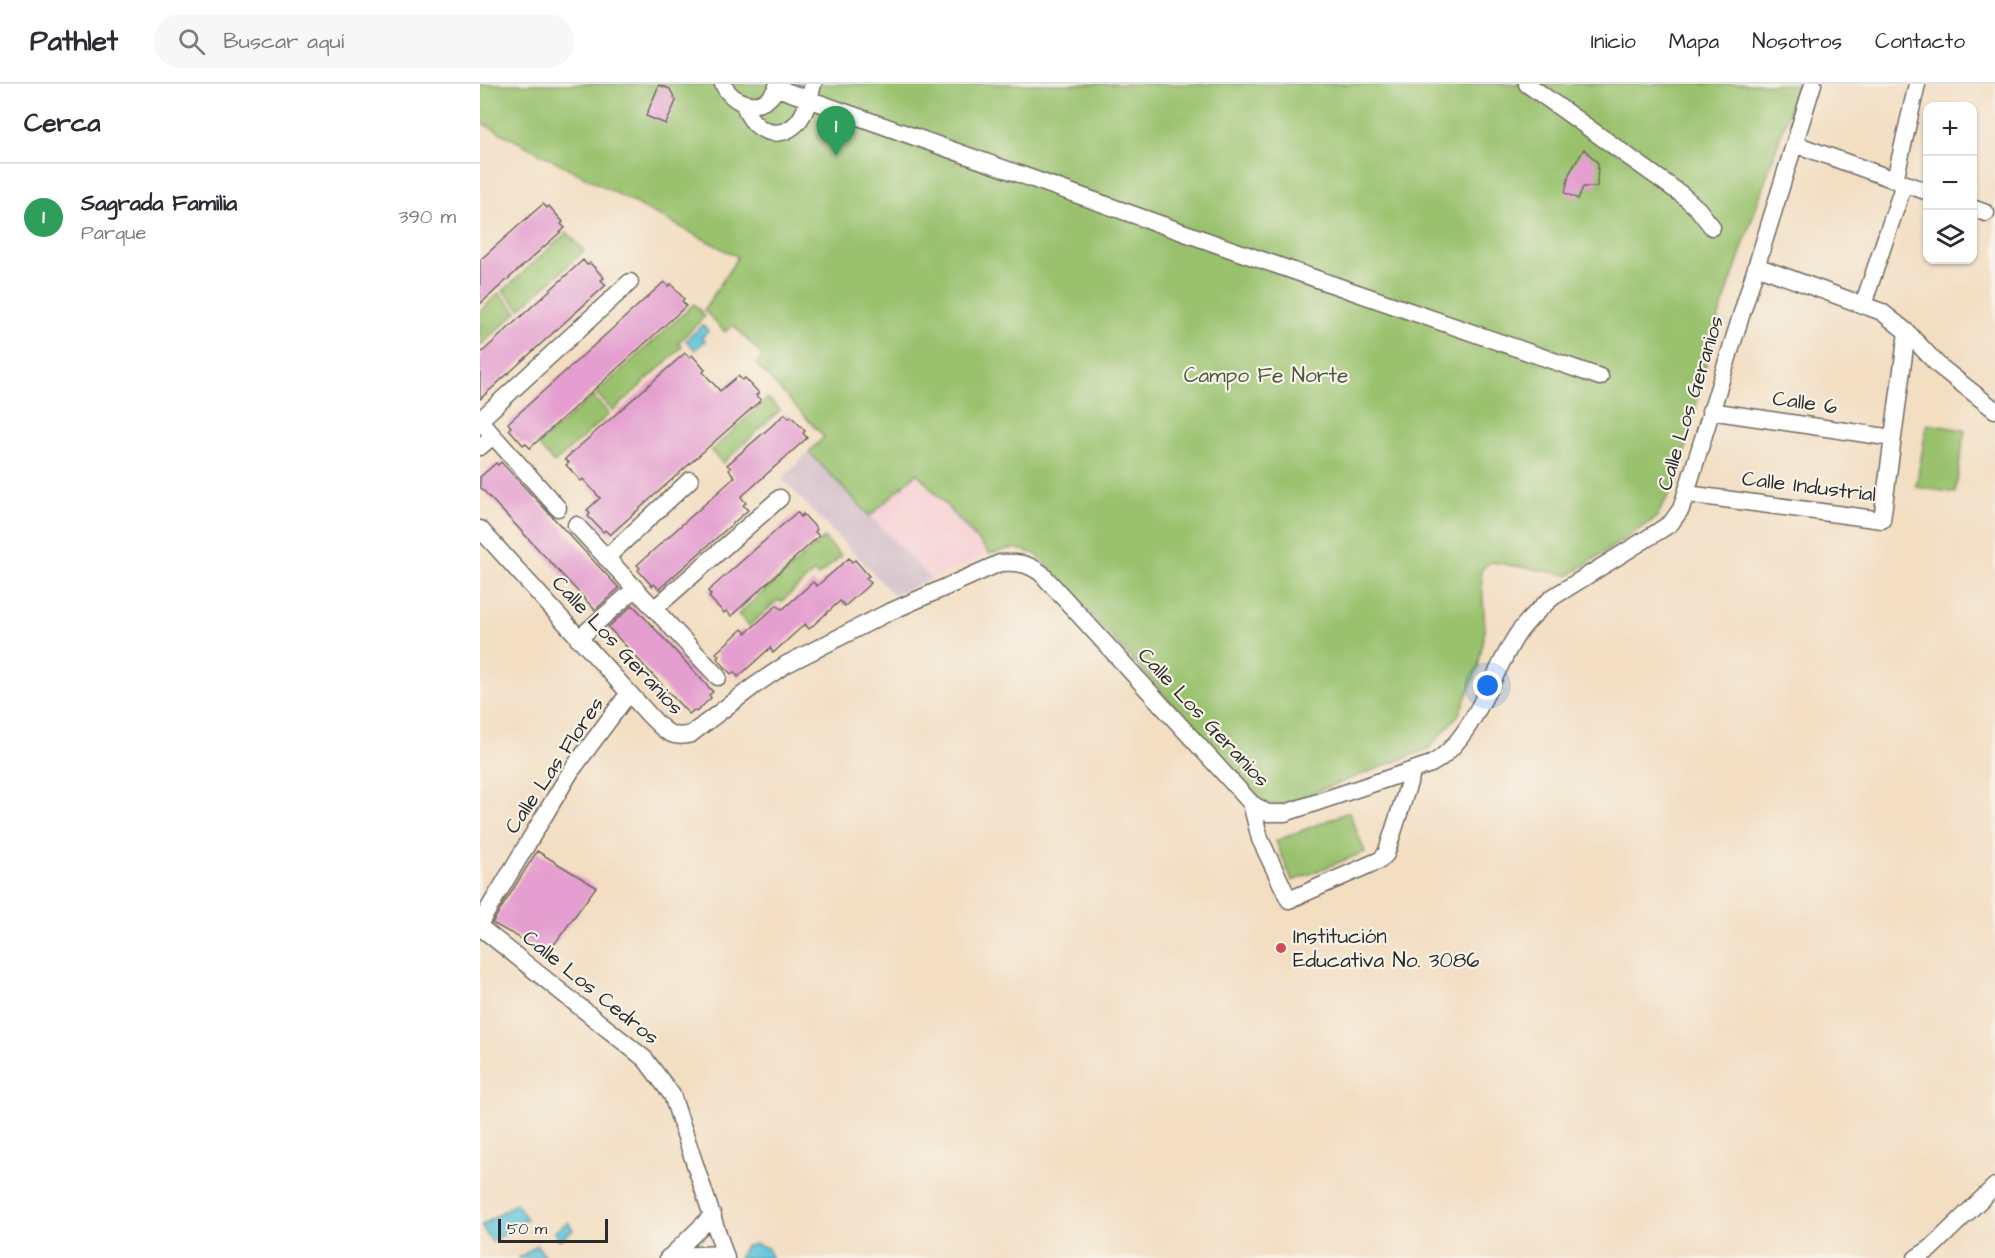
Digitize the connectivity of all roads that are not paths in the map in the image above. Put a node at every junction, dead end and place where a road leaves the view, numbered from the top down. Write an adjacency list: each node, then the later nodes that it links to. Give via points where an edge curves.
1 (723, 84): 7 (street, via 735,100)
2 (1527, 84): 11 (street, via 1681,194)
3 (1814, 84): 8 (street, Calle Los Geranios)
4 (1917, 84): 9 (street)
5 (777, 86): 6 (street); 7 (street, via 768,99)
6 (811, 92): 7 (street, via 798,122 780,132 760,129 746,113); 16 (street, via 1377,301)
7 (744, 103)
8 (1795, 144): 9 (street); 12 (street, Calle Los Geranios)
9 (1900, 182): 10 (street); 14 (street)
10 (1923, 190)
11 (1712, 227)
12 (1756, 266): 14 (street); 18 (street, Calle Los Geranios)
13 (630, 282): 19 (street)
14 (1863, 304): 15 (street, via 1882,312)
15 (1907, 332): 17 (street, via 1938,365); 21 (street, Calle Industrial)
16 (1600, 377)
17 (1995, 410)
18 (1710, 411): 21 (street, Calle 6); 24 (street, Calle Los Geranios)
19 (480, 421): 20 (street)
20 (493, 436): 22 (street); 26 (street)
21 (1893, 438): 24 (street, Calle Industrial, via 1882,519)
22 (480, 447)
23 (690, 480): 29 (street)
24 (1687, 494): 35 (street, Calle Los Geranios, via 1671,523 1538,610 1515,638 1475,714 1449,751)
25 (780, 498): 31 (street)
26 (558, 508)
27 (576, 525): 29 (street)
28 (480, 529): 32 (street, Calle Los Geranios)
29 (606, 558): 30 (street)
30 (635, 589): 31 (street); 32 (street)
31 (654, 609): 33 (street)
32 (578, 639): 34 (street, Calle Los Geranios)
33 (718, 677)
34 (629, 693): 36 (street, Calle Los Geranios, via 665,731 681,737 691,734 754,686 804,655 984,569 1000,563 1022,563 1041,573); 37 (street, Calle Las Flores, via 571,771)
35 (1413, 770): 36 (street, Calle Los Geranios, via 1284,813 1267,813); 36 (street, via 1386,854 1289,900 1260,839)
36 (1251, 803)
37 (480, 925): 39 (street, Calle Los Cedros, via 645,1059 672,1095)
38 (1995, 1186): 42 (street)
39 (713, 1215): 40 (street, Calle Los Cedros); 41 (street)
40 (725, 1256): 41 (street)
41 (670, 1257)
42 (1916, 1258)

